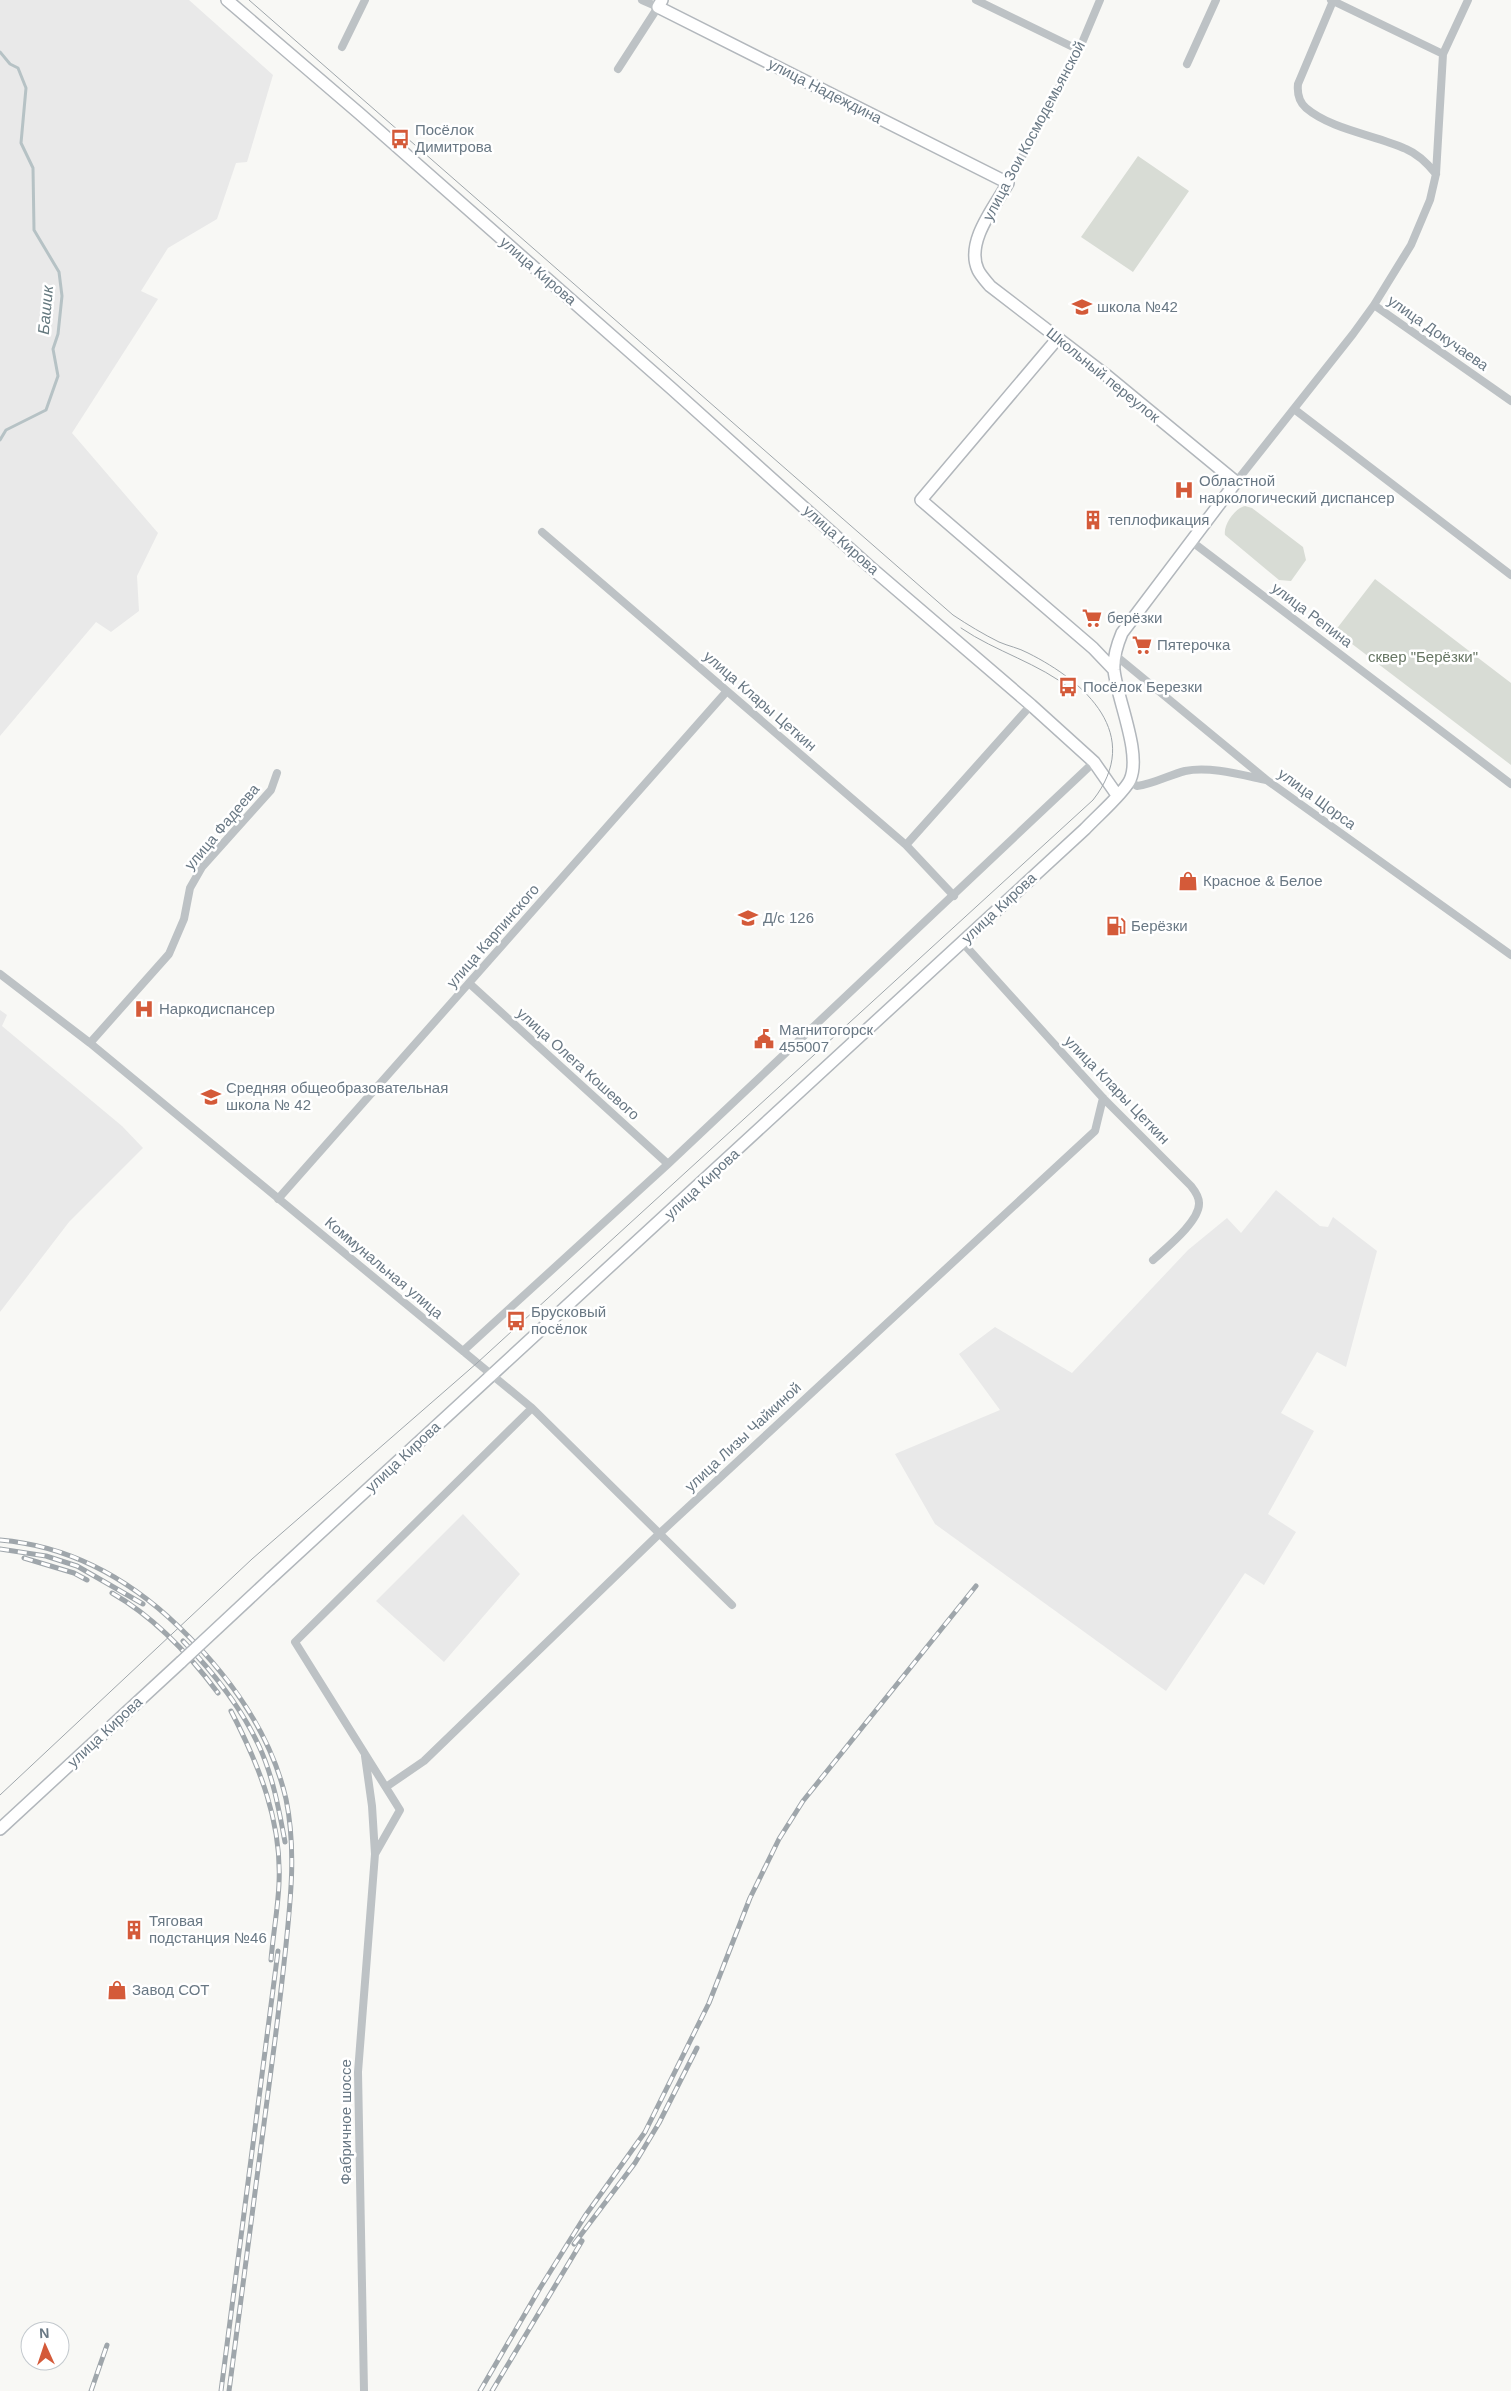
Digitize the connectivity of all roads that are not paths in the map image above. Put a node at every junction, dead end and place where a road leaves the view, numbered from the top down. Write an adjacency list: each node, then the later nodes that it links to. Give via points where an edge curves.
1 (227, 0): 30 (main road, улица Кирова)
2 (365, 0): 11 (street)
3 (642, 0): 10 (street, улица Надеждина)
4 (976, 0): 12 (street)
5 (1100, 0): 12 (street, улица Зои Космодемьянской)
6 (1216, 0): 14 (street)
7 (1332, 0): 9 (street); 16 (street, via 1298,84 1299,99 1306,108 1326,120 1408,150)
8 (1468, 0): 13 (street)
9 (1342, 2): 13 (street)
10 (660, 4): 15 (street); 17 (main road, улица Надеждина)
11 (342, 47)
12 (1079, 50): 17 (street, улица Зои Космодемьянской)
13 (1443, 54): 16 (street)
14 (1187, 64)
15 (618, 69)
16 (1436, 174): 19 (street, via 1430,200 1411,245)
17 (1008, 183): 18 (main road, улица Зои Космодемьянской, via 981,230)
18 (976, 263): 20 (main road, Школьный переулок, via 990,286)
19 (1374, 305): 21 (street, улица Докучаева); 22 (street)
20 (1058, 338): 23 (main road, Школьный переулок); 28 (main road, via 921,500 1093,648)
21 (1511, 401)
22 (1294, 408): 23 (street); 26 (street)
23 (1236, 482): 25 (main road)
24 (542, 532): 29 (street, улица Клары Цеткин)
25 (1192, 541): 27 (main road, via 1122,633); 35 (street, улица Репина)
26 (1511, 575)
27 (1115, 655): 28 (main road); 34 (street, улица Щорса)
28 (1114, 670): 33 (main road, via 1131,744)
29 (727, 691): 37 (street, улица Клары Цеткин); 42 (street, улица Карпинского)
30 (1031, 706): 31 (main road, улица Кирова); 37 (street)
31 (1094, 762): 36 (main road, улица Кирова); 38 (street)
32 (277, 773): 43 (street, улица Фадеева, via 271,790 202,867 190,888 184,919 169,954)
33 (1130, 781): 34 (street, via 1137,786 1187,771 1225,772); 36 (main road)
34 (1268, 781): 40 (street, улица Щорса)
35 (1511, 784)
36 (1117, 795): 39 (main road, улица Кирова, via 1086,829)
37 (906, 844): 38 (street, улица Клары Цеткин)
38 (954, 896): 45 (street)
39 (962, 942): 44 (street, улица Клары Цеткин); 49 (main road, улица Кирова)
40 (1511, 955)
41 (0, 974): 43 (street, Коммунальная улица)
42 (470, 984): 45 (street, улица Олега Кошевого); 46 (street, улица Карпинского)
43 (90, 1044): 46 (street, Коммунальная улица)
44 (1102, 1098): 47 (street, улица Клары Цеткин, via 1197,1194 1199,1203 1195,1218); 51 (street, улица Лизы Чайкиной, via 1095,1131)
45 (668, 1164): 48 (street)
46 (278, 1199): 48 (street, Коммунальная улица)
47 (1153, 1260)
48 (463, 1351): 49 (street, Коммунальная улица)
49 (492, 1375): 50 (street, Коммунальная улица); 55 (main road, улица Кирова, bridge)
50 (532, 1408): 51 (street, Коммунальная улица); 53 (street, via 296,1642)
51 (659, 1534): 52 (street, Коммунальная улица); 54 (street, улица Лизы Чайкиной, via 424,1761)
52 (732, 1605)
53 (364, 1754): 54 (street); 56 (street, Фабричное шоссе)
54 (386, 1787): 56 (street, Фабричное шоссе, via 400,1810)
55 (0, 1829)
56 (375, 1854): 57 (street, Фабричное шоссе, via 358,2072)
57 (364, 2391)

